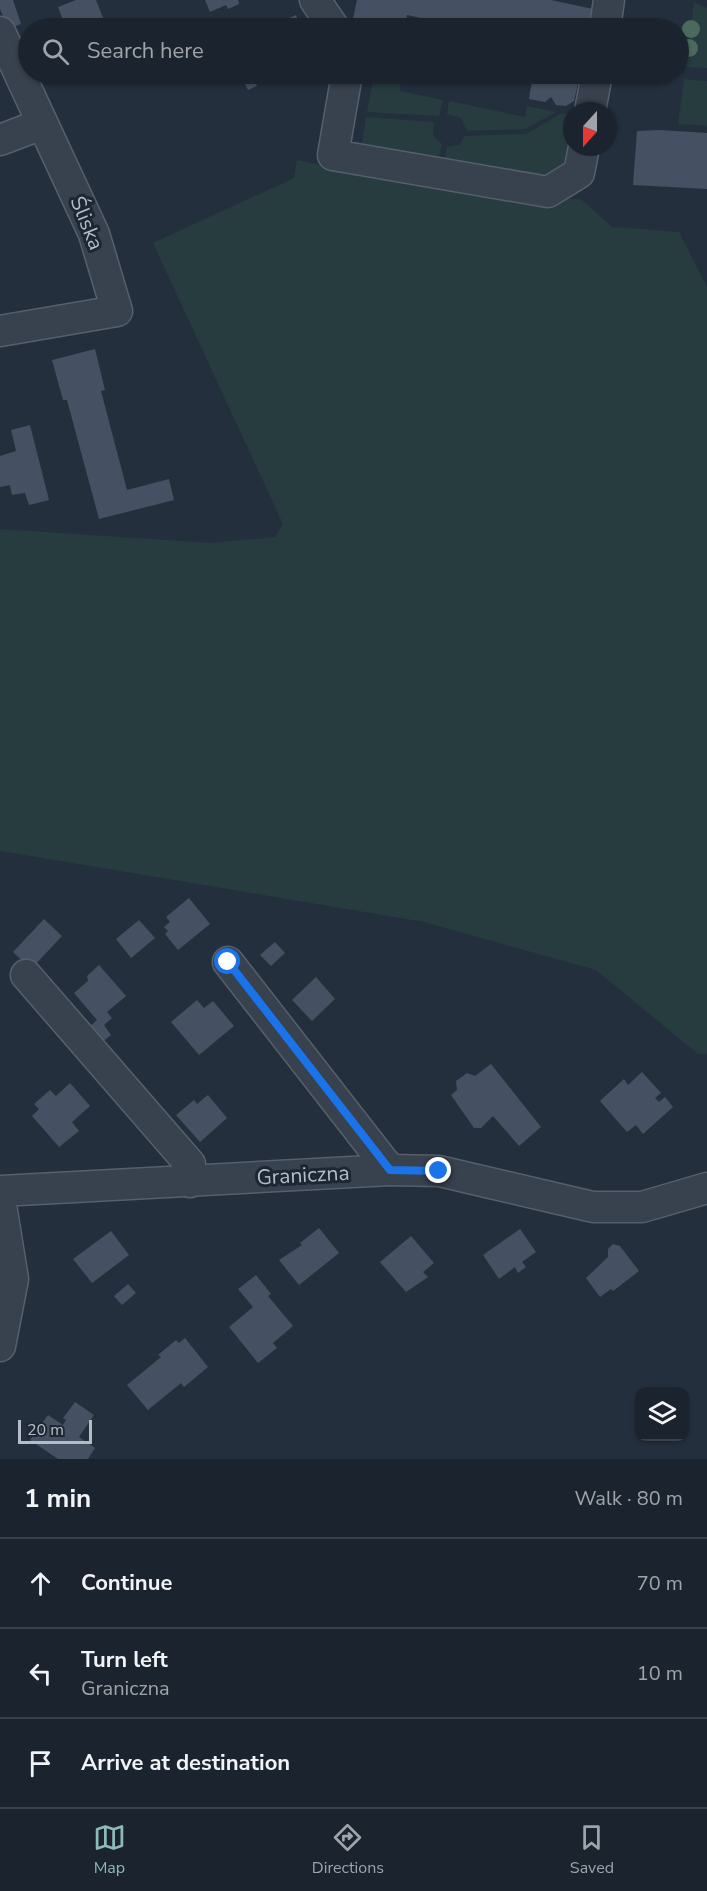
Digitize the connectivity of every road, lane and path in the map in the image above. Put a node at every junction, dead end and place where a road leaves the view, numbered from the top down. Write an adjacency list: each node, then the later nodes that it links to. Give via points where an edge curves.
1 (315, 0): 3 (street)
2 (609, 0): 4 (street)
3 (327, 18)
4 (606, 18)
5 (0, 32): 6 (street, Śliska)
6 (18, 71)
7 (24, 84): 11 (street, Śliska)
8 (345, 84): 13 (street, via 333,155 548,192 579,173)
9 (595, 84): 10 (street)
10 (592, 102)
11 (42, 124): 12 (street); 14 (street, Śliska, via 94,234 117,311)
12 (0, 140)
13 (582, 156)
14 (0, 331)
15 (228, 962): 17 (street)
16 (26, 975): 18 (street, via 190,1164)
17 (390, 1170): 18 (street, Graniczna); 19 (street, Graniczna, via 439,1171 593,1207 642,1207)
18 (190, 1182): 20 (street, Graniczna)
19 (707, 1188)
20 (0, 1191)
21 (0, 1199): 22 (street, via 13,1279)
22 (0, 1346)

